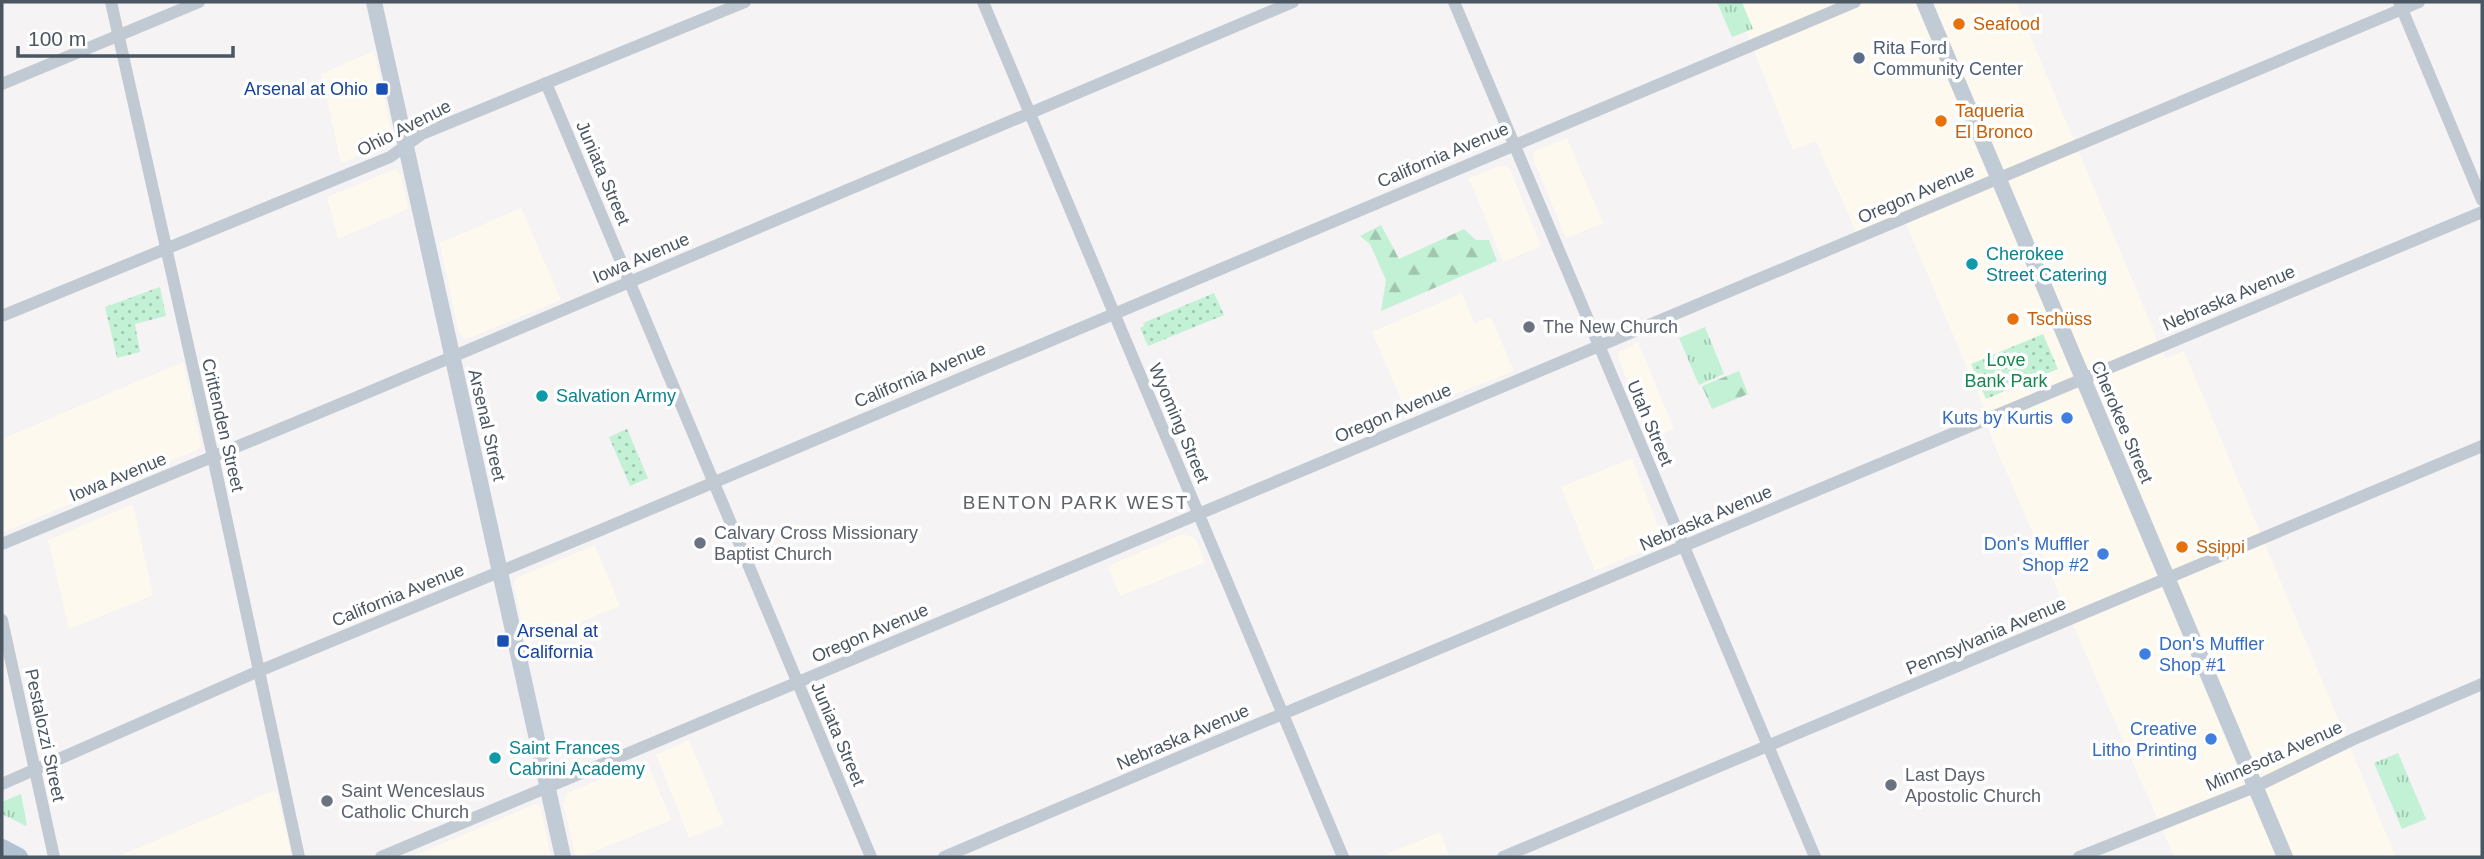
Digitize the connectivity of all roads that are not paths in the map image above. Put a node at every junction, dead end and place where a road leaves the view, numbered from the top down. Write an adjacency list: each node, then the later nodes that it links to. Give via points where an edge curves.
1 (111, 2): 12 (street, Crittenden Street)
2 (199, 2): 12 (street)
3 (374, 2): 17 (street, Arsenal Street)
4 (745, 2): 13 (street, Ohio Avenue)
5 (983, 2): 15 (street, Wyoming Street)
6 (1293, 2): 15 (street, Iowa Avenue)
7 (1454, 2): 16 (street, Utah Street)
8 (1855, 2): 16 (street, California Avenue)
9 (1924, 2): 18 (street, Cherokee Street)
10 (2419, 2): 11 (street, Oregon Avenue)
11 (2401, 5): 18 (street, Oregon Avenue); 19 (street)
12 (117, 36): 14 (street); 21 (street, Crittenden Street)
13 (546, 83): 17 (street, Ohio Avenue, via 422,134); 22 (street, Juniata Street)
14 (2, 84)
15 (1029, 113): 22 (street, Iowa Avenue); 23 (street, Wyoming Street)
16 (1514, 145): 23 (street, California Avenue); 25 (street, Utah Street)
17 (406, 146): 21 (street, Ohio Avenue, via 390,157); 26 (street, Arsenal Street)
18 (1998, 178): 25 (street, Oregon Avenue); 27 (street, Cherokee Street)
19 (2482, 200)
20 (2482, 212): 27 (street, Nebraska Avenue)
21 (166, 248): 24 (street, Ohio Avenue); 29 (street, Crittenden Street)
22 (630, 282): 26 (street, Iowa Avenue); 30 (street, Juniata Street)
23 (1114, 312): 30 (street, California Avenue); 31 (street, Wyoming Street)
24 (2, 316)
25 (1599, 346): 31 (street, Oregon Avenue); 33 (street, Utah Street)
26 (452, 357): 29 (street, Iowa Avenue); 34 (street, Arsenal Street)
27 (2083, 379): 33 (street, Nebraska Avenue); 35 (street, Cherokee Street)
28 (2482, 446): 35 (street, Pennsylvania Avenue)
29 (213, 457): 32 (street, Iowa Avenue); 37 (street, Crittenden Street)
30 (712, 482): 34 (street, California Avenue); 38 (street, Juniata Street)
31 (1199, 514): 38 (street, Oregon Avenue); 40 (street, Wyoming Street)
32 (2, 544)
33 (1684, 546): 40 (street, Nebraska Avenue); 41 (street, Utah Street)
34 (499, 572): 37 (street, California Avenue); 45 (street, Arsenal Street)
35 (2167, 579): 41 (street, Pennsylvania Avenue); 44 (street, Cherokee Street)
36 (2, 620): 42 (street, Pestalozzi Street)
37 (260, 671): 42 (street, California Avenue); 49 (street, Crittenden Street)
38 (797, 682): 45 (street, Oregon Avenue); 52 (street, Juniata Street)
39 (2482, 684): 44 (street, Minnesota Avenue)
40 (1282, 715): 53 (street, Nebraska Avenue); 54 (street, Wyoming Street)
41 (1768, 746): 55 (street, Pennsylvania Avenue); 56 (street, Utah Street)
42 (34, 770): 43 (street, California Avenue); 48 (street, Pestalozzi Street)
43 (2, 784)
44 (2255, 786): 57 (street, Minnesota Avenue); 58 (street, Cherokee Street)
45 (547, 787): 50 (street, Oregon Avenue); 51 (street, Arsenal Street)
46 (2, 848): 47 (main road)
47 (19, 857)
48 (54, 857)
49 (299, 857)
50 (381, 857)
51 (563, 857)
52 (871, 857)
53 (944, 857)
54 (1343, 857)
55 (1503, 857)
56 (1815, 857)
57 (2079, 857)
58 (2285, 857)

